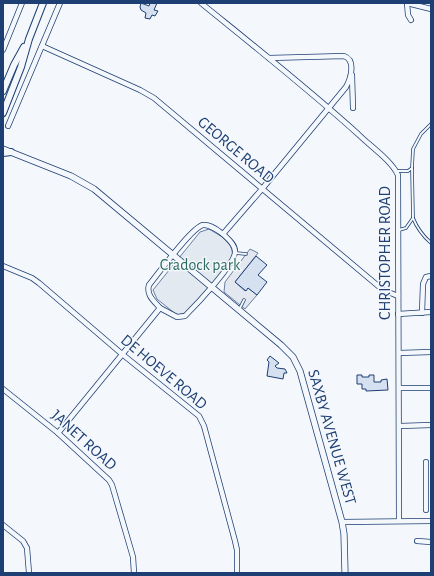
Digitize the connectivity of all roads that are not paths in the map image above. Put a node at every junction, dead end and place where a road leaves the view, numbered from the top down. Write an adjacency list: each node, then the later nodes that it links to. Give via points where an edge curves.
1 (22, 3): 10 (street)
2 (43, 3): 8 (main road)
3 (60, 3): 9 (street)
4 (201, 3): 11 (street, CHRISTOPHER ROAD)
5 (408, 3): 6 (street); 7 (street, via 408,15)
6 (431, 9)
7 (411, 20)
8 (29, 39): 13 (main road); 16 (main road)
9 (42, 46): 18 (street); 24 (street, GEORGE ROAD, via 148,94)
10 (3, 50)
11 (269, 58): 12 (street, via 341,55 348,58); 15 (street, CHRISTOPHER ROAD)
12 (351, 67): 14 (street); 15 (street, via 346,87)
13 (3, 91)
14 (353, 108)
15 (328, 109): 23 (street, CHRISTOPHER ROAD); 24 (street)
16 (3, 113)
17 (431, 124): 22 (lane, via 416,142 412,154)
18 (8, 126)
19 (3, 149): 20 (street, SAXBY AVENUE WEST)
20 (11, 152): 21 (main road); 31 (street, SAXBY AVENUE WEST, via 89,186)
21 (3, 153)
22 (412, 168): 23 (lane); 25 (lane)
23 (396, 172): 26 (street, CHRISTOPHER ROAD)
24 (262, 189): 27 (street); 35 (street, GEORGE ROAD, via 383,290)
25 (414, 218): 26 (lane, via 406,228); 28 (lane, via 416,226)
26 (399, 230): 35 (street, CHRISTOPHER ROAD)
27 (223, 234): 29 (street, via 234,246); 31 (street, via 208,225 200,226)
28 (431, 243)
29 (236, 253): 30 (lane); 34 (street)
30 (246, 254)
31 (173, 255): 34 (street, SAXBY AVENUE WEST); 37 (street, via 148,289 150,298)
32 (3, 266): 44 (street, DE HOEVE ROAD, via 36,281)
33 (431, 276): 40 (street, via 426,277 423,284)
34 (211, 287): 37 (street, via 185,316 177,317); 38 (street, SAXBY AVENUE WEST)
35 (398, 296): 41 (street, CHRISTOPHER ROAD)
36 (244, 300): 38 (lane)
37 (160, 308): 44 (street)
38 (239, 309): 56 (street, SAXBY AVENUE WEST, via 281,345 296,362)
39 (431, 312): 40 (street)
40 (422, 313): 41 (street)
41 (398, 314): 43 (street, CHRISTOPHER ROAD)
42 (431, 352): 43 (street)
43 (398, 353): 45 (street, CHRISTOPHER ROAD)
44 (122, 354): 50 (street); 62 (street, DE HOEVE ROAD, via 202,420 237,550)
45 (399, 388): 46 (street); 49 (street, CHRISTOPHER ROAD)
46 (431, 388)
47 (3, 389): 50 (street, JANET ROAD)
48 (431, 425): 49 (street)
49 (400, 426): 54 (street, CHRISTOPHER ROAD)
50 (58, 433): 61 (street, JANET ROAD, via 111,482 133,557)
51 (426, 462): 52 (street)
52 (429, 484): 53 (street)
53 (426, 510)
54 (399, 520): 55 (street); 56 (street)
55 (431, 521)
56 (342, 522): 63 (street, SAXBY AVENUE WEST)
57 (3, 525): 60 (street, via 26,545)
58 (417, 541): 59 (street)
59 (431, 542)
60 (29, 573)
61 (134, 573)
62 (236, 573)
63 (345, 573)

